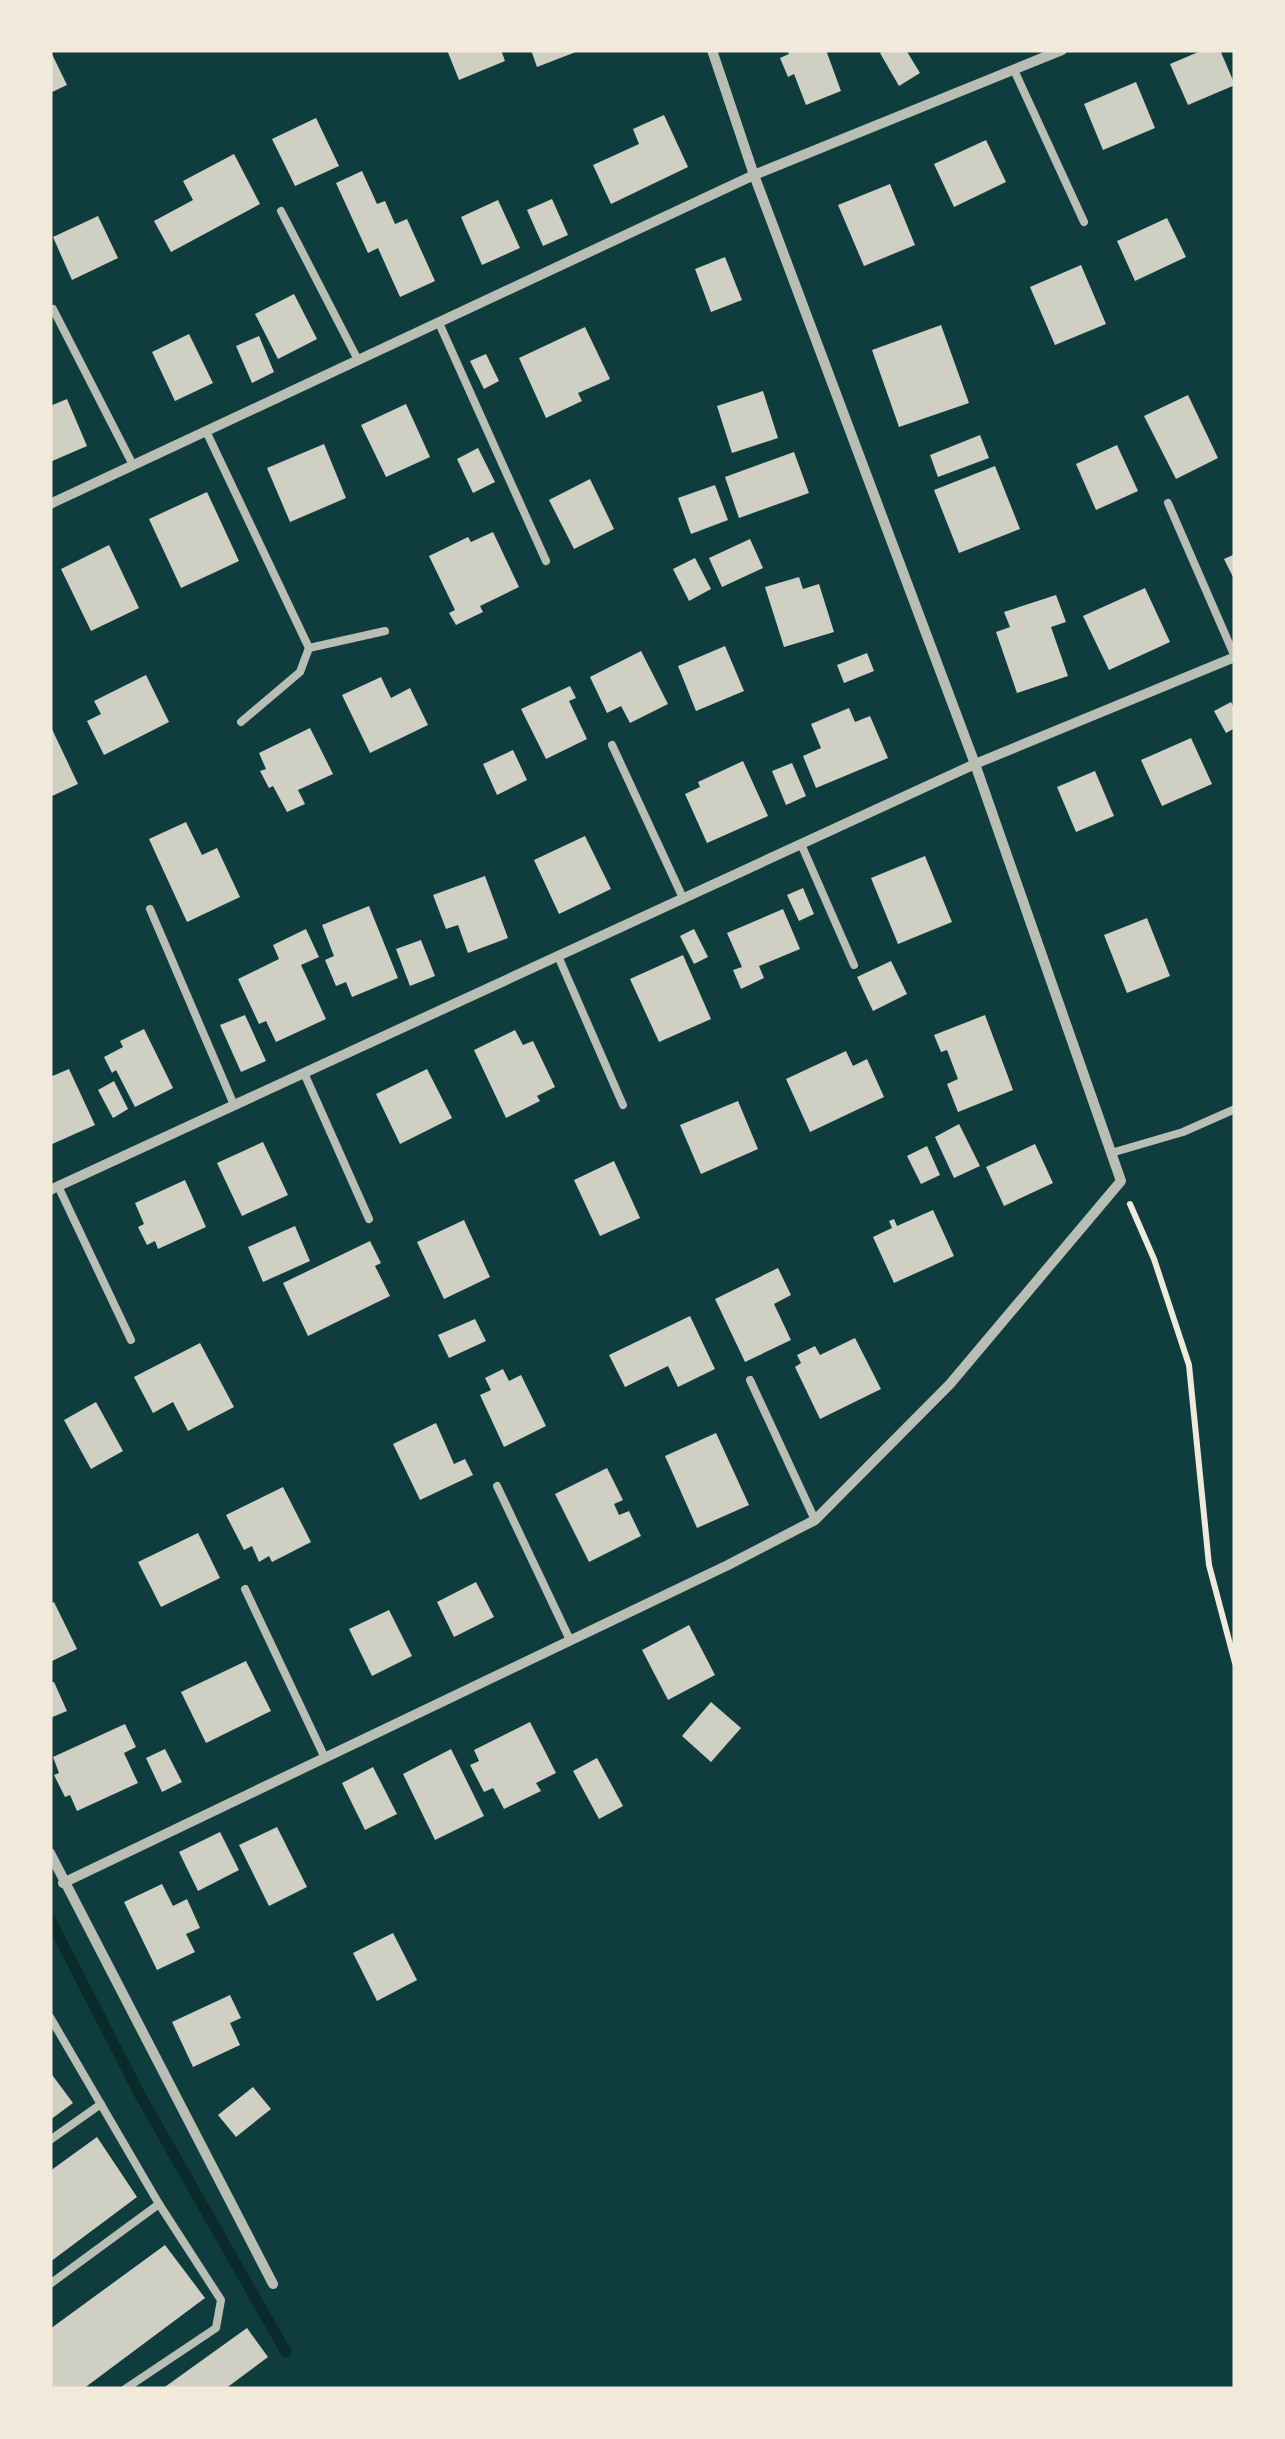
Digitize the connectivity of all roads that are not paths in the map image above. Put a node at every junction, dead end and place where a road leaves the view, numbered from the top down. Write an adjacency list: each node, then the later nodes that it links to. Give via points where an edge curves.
1 (712, 50): 4 (street)
2 (1062, 50): 3 (street)
3 (1014, 70): 4 (street); 6 (lane)
4 (754, 175): 8 (street); 20 (street)
5 (281, 210): 9 (lane)
6 (1084, 222)
7 (53, 309): 11 (lane)
8 (439, 323): 9 (street); 14 (lane)
9 (358, 360): 10 (street)
10 (206, 431): 11 (street); 16 (lane)
11 (133, 465): 13 (street)
12 (1168, 503): 17 (lane)
13 (50, 504)
14 (546, 561)
15 (385, 630): 16 (lane)
16 (309, 648): 18 (lane, via 300,672)
17 (1235, 657): 20 (street)
18 (241, 722)
19 (612, 745): 22 (lane)
20 (975, 764): 21 (street); 30 (street)
21 (801, 844): 22 (street); 25 (lane)
22 (683, 898): 24 (street)
23 (150, 909): 27 (lane)
24 (558, 956): 26 (street); 28 (lane)
25 (854, 965)
26 (304, 1073): 27 (street); 32 (lane)
27 (234, 1105): 31 (street)
28 (622, 1105)
29 (1235, 1109): 30 (lane)
30 (1111, 1152): 36 (street, via 1121,1181 950,1384)
31 (54, 1188): 33 (lane)
32 (369, 1219)
33 (131, 1340)
34 (750, 1380): 36 (lane)
35 (497, 1486): 38 (lane)
36 (815, 1520): 38 (street)
37 (245, 1589): 39 (lane)
38 (570, 1640): 39 (street)
39 (324, 1758): 41 (street)
40 (50, 1853): 41 (street)
41 (63, 1883): 47 (street)
42 (50, 2017): 43 (lane)
43 (100, 2104): 44 (lane); 45 (lane)
44 (50, 2140)
45 (160, 2204): 46 (lane); 48 (lane, via 222,2300 216,2328)
46 (50, 2284)
47 (273, 2284)
48 (124, 2389)

